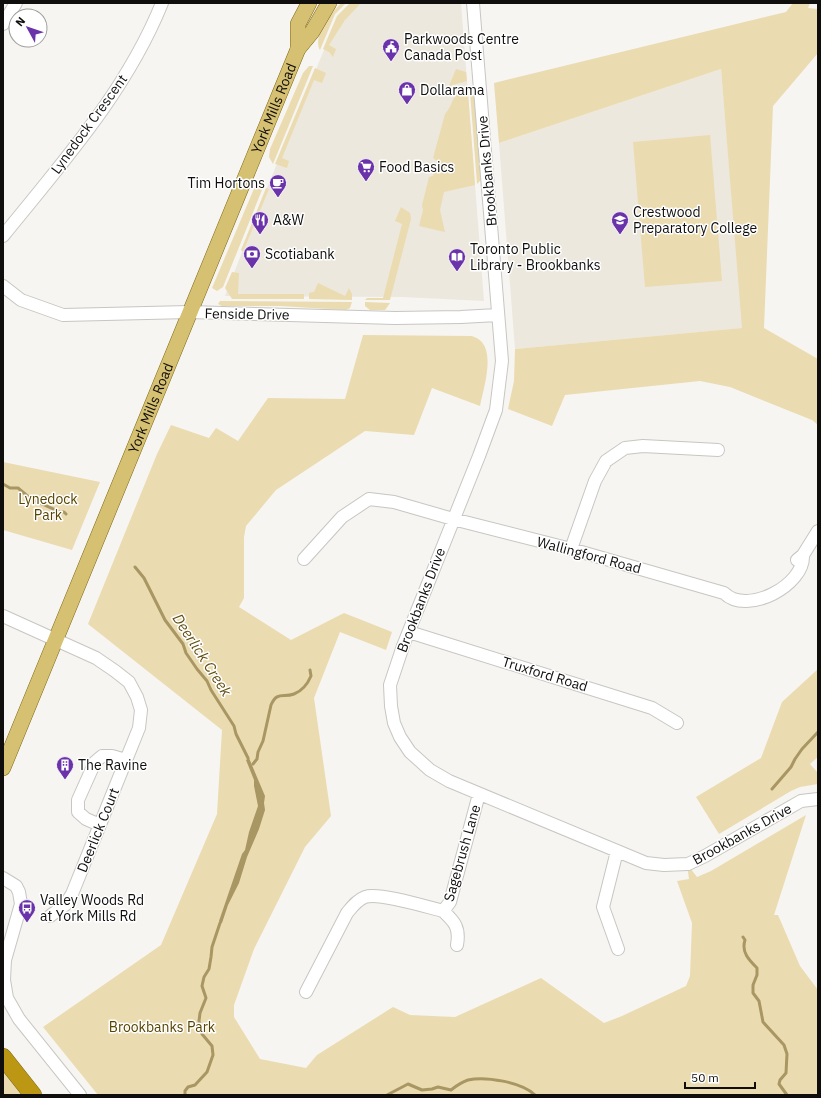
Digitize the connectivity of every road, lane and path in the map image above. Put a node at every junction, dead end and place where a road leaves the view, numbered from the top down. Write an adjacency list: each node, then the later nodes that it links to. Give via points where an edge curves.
1 (16, 3): 6 (street)
2 (162, 3): 8 (street, Lynedock Crescent, via 141,49 107,105)
3 (309, 3): 7 (main road, York Mills Road, via 298,24)
4 (473, 3): 11 (street, Brookbanks Drive)
5 (325, 6): 7 (main road, York Mills Road, via 312,32)
6 (3, 24)
7 (298, 49): 10 (main road, York Mills Road)
8 (3, 236)
9 (3, 286): 10 (street, Fenside Drive, via 21,300 63,315)
10 (189, 312): 11 (street, Fenside Drive, via 395,318); 19 (main road, York Mills Road)
11 (498, 315): 13 (street, Brookbanks Drive, via 502,361 496,410)
12 (718, 450): 15 (street, via 643,446 625,448 606,461 595,481)
13 (453, 519): 15 (street, Wallingford Road); 16 (street, Wallingford Road, via 394,502 369,499 342,517); 18 (street, Brookbanks Drive)
14 (818, 531): 15 (street, Wallingford Road, via 804,555 797,560 784,579 776,586 748,594 724,593)
15 (571, 549)
16 (304, 559)
17 (3, 616): 19 (street, Deerlick Court)
18 (409, 632): 20 (street, Truxford Road, via 652,708); 23 (street, Brookbanks Drive, via 390,685 394,723 400,737 419,762 430,770)
19 (56, 639): 21 (street, Deerlick Court, via 96,658 129,682 141,710 138,728); 22 (main road, York Mills Road)
20 (678, 723)
21 (126, 760): 25 (street, Deerlick Court); 25 (street, via 102,756 95,762 78,800 78,812)
22 (3, 768)
23 (479, 794): 26 (street, Brookbanks Drive); 28 (street, Sagebrush Lane, via 450,902)
24 (818, 799): 26 (street, Brookbanks Drive, via 801,801 688,864 646,863)
25 (100, 825): 29 (street, Deerlick Court, via 72,894 65,905)
26 (617, 851): 31 (street, via 603,907)
27 (3, 878): 35 (street, via 16,886 21,904 5,960 4,980 7,998 19,1019)
28 (443, 911): 30 (street, Sagebrush Lane, via 457,927); 32 (street, Sagebrush Lane, via 378,895 364,897 347,913)
29 (50, 916)
30 (457, 944)
31 (618, 949)
32 (306, 992)
33 (5, 1062): 34 (highway)
34 (33, 1095)
35 (80, 1095)

